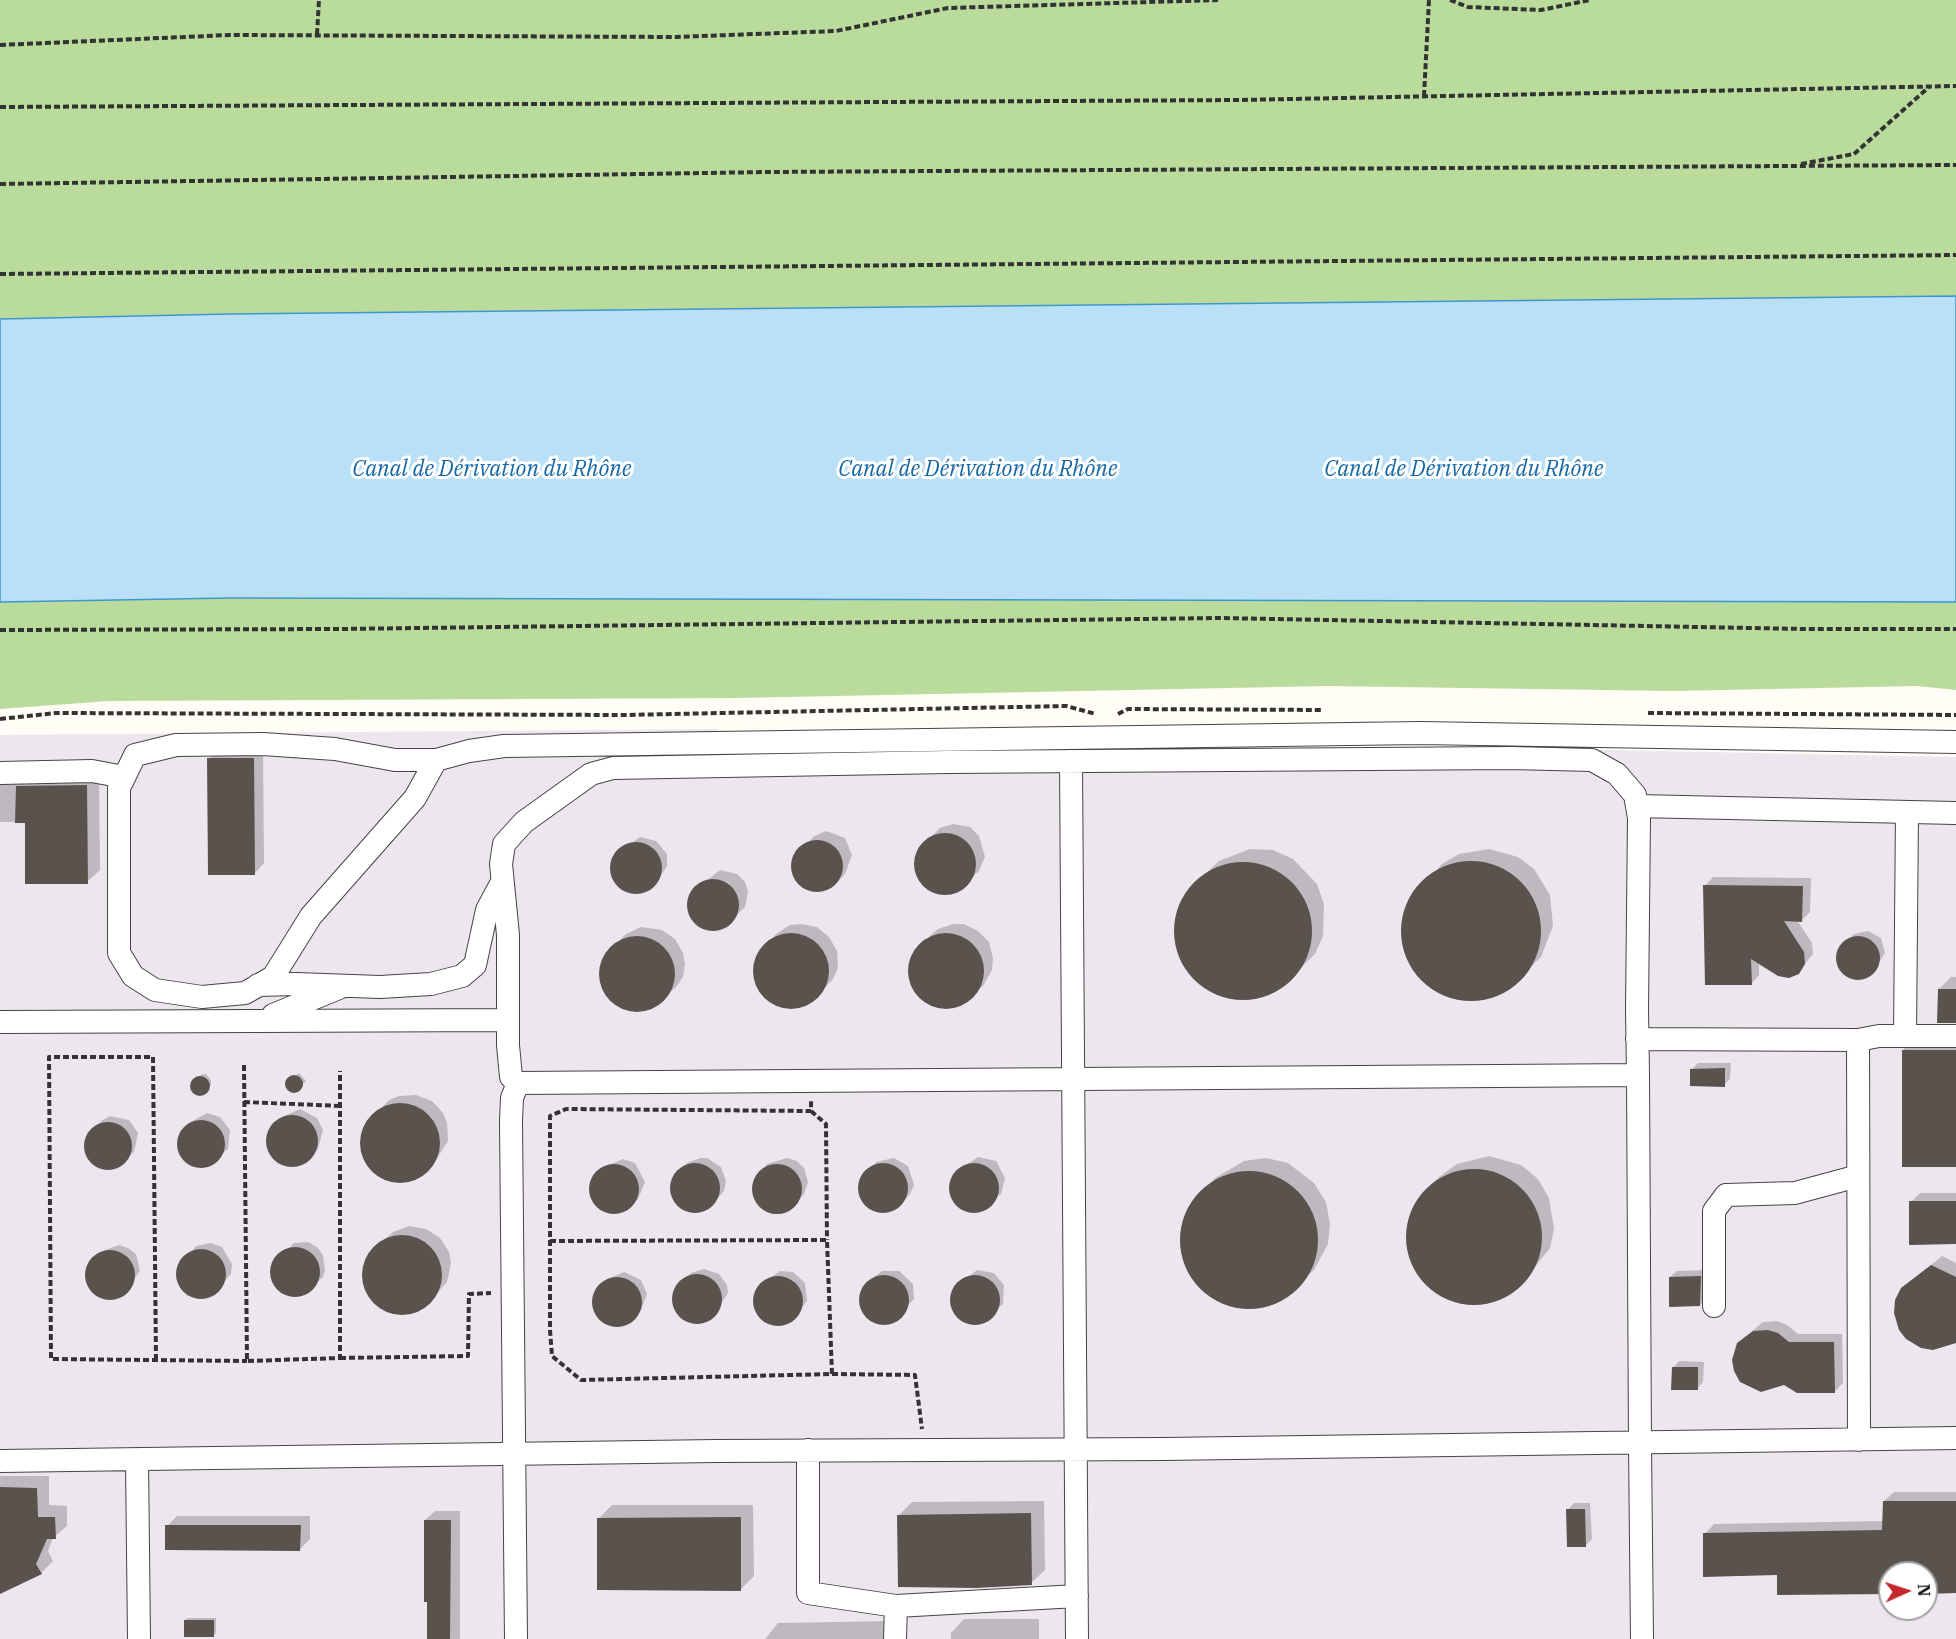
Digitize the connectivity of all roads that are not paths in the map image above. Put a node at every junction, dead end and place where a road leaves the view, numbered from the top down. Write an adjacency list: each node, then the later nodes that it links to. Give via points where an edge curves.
1 (1956, 742): 2 (street, via 1420,733 504,746)
2 (436, 760): 5 (street, via 395,760 335,749 263,744 176,745 135,755); 10 (street, via 415,798 311,915 273,977)
3 (1071, 761): 6 (street, via 1592,760 1617,774 1635,795); 9 (street, via 613,768 591,774 512,832 504,844); 22 (street)
4 (0, 773): 5 (street, via 92,771)
5 (124, 777): 12 (street, via 119,788 119,952 133,976)
6 (1638, 806): 7 (street); 19 (street)
7 (1908, 812): 8 (street); 17 (street)
8 (1956, 813)
9 (502, 882): 11 (street, via 487,910 475,965 462,976 431,984); 13 (street, via 508,935)
10 (258, 985): 11 (street); 12 (street, via 245,993 202,997)
11 (345, 986): 14 (street)
12 (155, 990): 16 (street)
13 (508, 1020): 14 (street); 23 (street, via 511,1077)
14 (254, 1021): 16 (street)
15 (0, 1022): 16 (street)
16 (151, 1022)
17 (1905, 1036): 18 (street); 20 (street)
18 (1956, 1036)
19 (1637, 1039): 20 (street); 21 (street)
20 (1858, 1040): 24 (street)
21 (1638, 1075): 22 (street); 28 (street)
22 (1075, 1080): 23 (street); 29 (street)
23 (518, 1083): 31 (street, via 512,1098)
24 (1858, 1176): 25 (street, via 1796,1193 1726,1195 1714,1211); 27 (street)
25 (1714, 1306)
26 (1956, 1438): 27 (street)
27 (1859, 1440): 28 (street)
28 (1640, 1444): 29 (street); 40 (street)
29 (1077, 1449): 30 (street); 34 (street)
30 (808, 1450): 31 (street); 35 (street, via 808,1593)
31 (515, 1455): 32 (street); 37 (street)
32 (137, 1460): 33 (street); 36 (street)
33 (0, 1461)
34 (1077, 1596): 35 (street); 39 (street)
35 (896, 1606): 38 (street)
36 (139, 1639)
37 (516, 1639)
38 (895, 1639)
39 (1077, 1639)
40 (1642, 1639)

